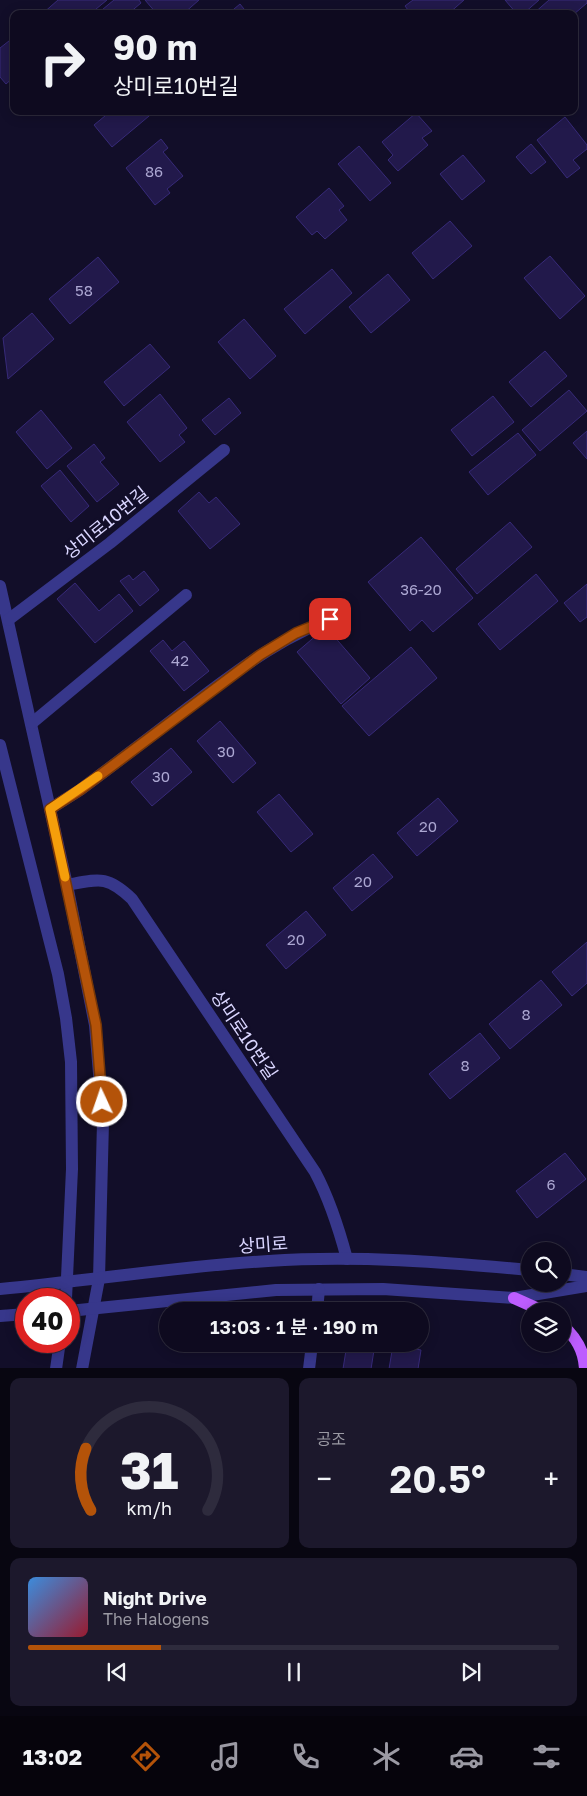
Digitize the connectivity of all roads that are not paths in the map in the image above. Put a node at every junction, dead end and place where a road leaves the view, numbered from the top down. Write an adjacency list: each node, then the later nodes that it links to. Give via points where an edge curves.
1 (224, 450): 5 (street, 상미로10번길, via 110,543)
2 (0, 586): 5 (street)
3 (186, 595): 6 (street)
4 (343, 615): 8 (street, via 296,633 260,655)
5 (8, 620): 6 (street)
6 (32, 723): 8 (street)
7 (0, 745): 15 (street, via 58,974 66,1018 72,1112)
8 (50, 809): 9 (street)
9 (67, 885): 10 (street, 상미로10번길, via 93,880 114,883 132,899 315,1172 327,1194); 14 (street, via 96,1025 101,1083 103,1168)
10 (347, 1259): 11 (street, 상미로); 14 (street, 상미로, via 267,1261)
11 (521, 1269)
12 (571, 1275): 13 (street)
13 (587, 1277)
14 (99, 1279): 15 (street, 상미로); 23 (street)
15 (67, 1283): 17 (street); 18 (street, 상미로)
16 (587, 1286): 20 (street)
17 (67, 1288)
18 (0, 1289)
19 (320, 1289): 20 (street, via 383,1289); 21 (street); 23 (street, via 248,1292)
20 (514, 1298): 22 (main road)
21 (318, 1302)
22 (523, 1302)
23 (93, 1308): 24 (street); 31 (street)
24 (80, 1310)
25 (15, 1315): 26 (street)
26 (0, 1316)
27 (571, 1335): 33 (main road, via 584,1355)
28 (311, 1352): 32 (street)
29 (58, 1353): 30 (street)
30 (56, 1368)
31 (82, 1368)
32 (309, 1368)
33 (585, 1368)

